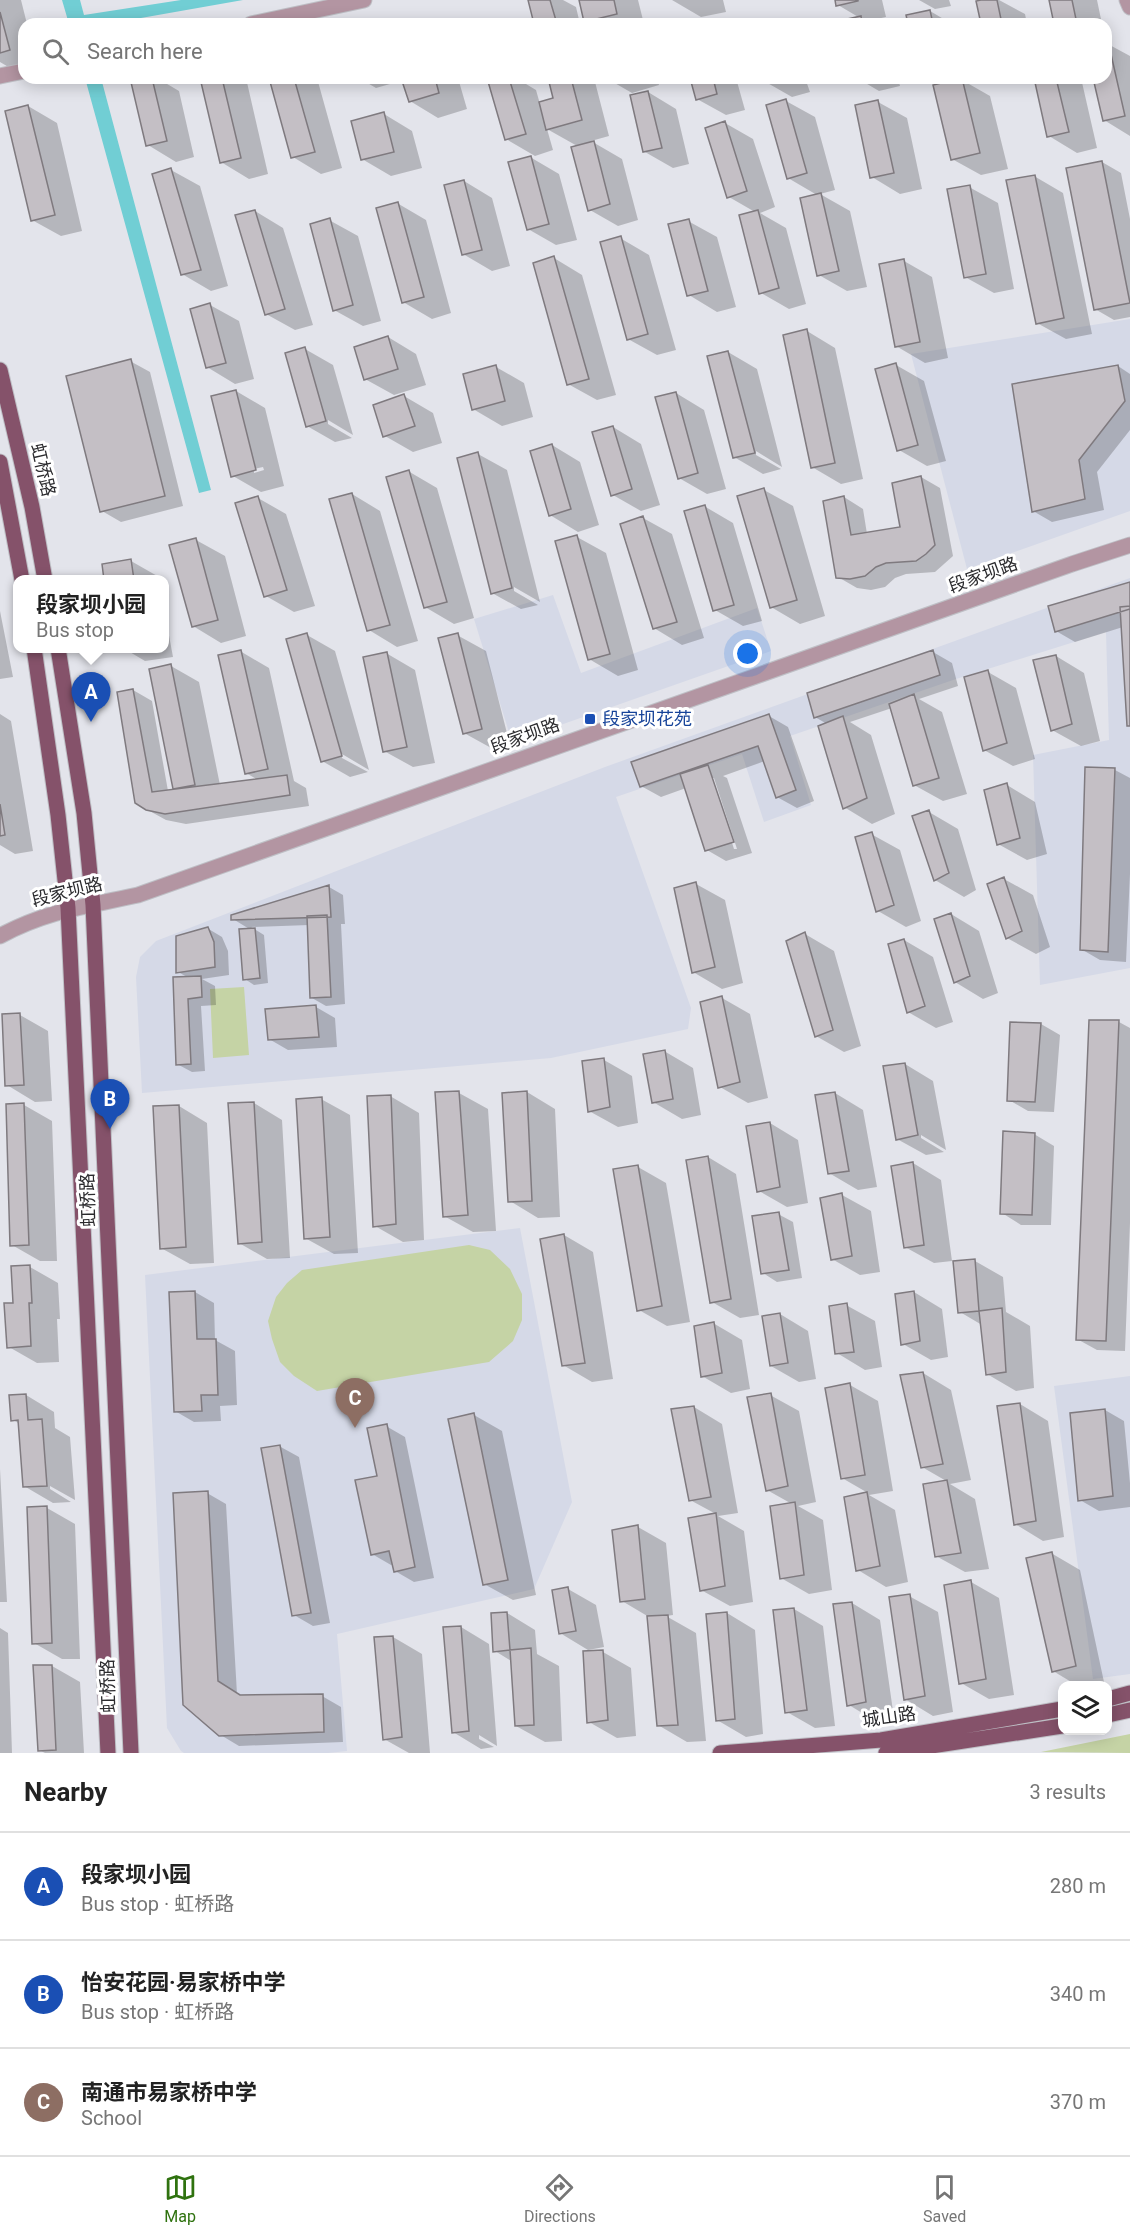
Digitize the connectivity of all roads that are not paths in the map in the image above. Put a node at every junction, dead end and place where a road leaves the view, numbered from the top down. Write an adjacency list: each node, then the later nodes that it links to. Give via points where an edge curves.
1 (364, 0): 4 (street)
2 (1126, 0): 3 (street)
3 (1130, 7)
4 (279, 18)
5 (18, 72): 6 (street)
6 (0, 76)
7 (0, 370): 11 (main road, 虹桥路)
8 (0, 462): 10 (main road)
9 (1130, 545): 14 (street, 段家坝路, via 138,895)
10 (21, 575)
11 (44, 575)
12 (35, 653): 15 (main road, 虹桥路)
13 (59, 653): 14 (main road, 虹桥路, via 84,813)
14 (93, 905): 15 (street, 段家坝路); 24 (main road, 虹桥路)
15 (69, 908): 16 (street, 段家坝路); 23 (main road, 虹桥路)
16 (0, 936)
17 (1130, 1693): 18 (main road)
18 (1112, 1698)
19 (1058, 1710): 25 (main road, 城山路, via 881,1740)
20 (1130, 1710): 21 (main road)
21 (1112, 1714)
22 (1058, 1727): 26 (main road, 城山路)
23 (108, 1753)
24 (131, 1753)
25 (720, 1753)
26 (886, 1753)

